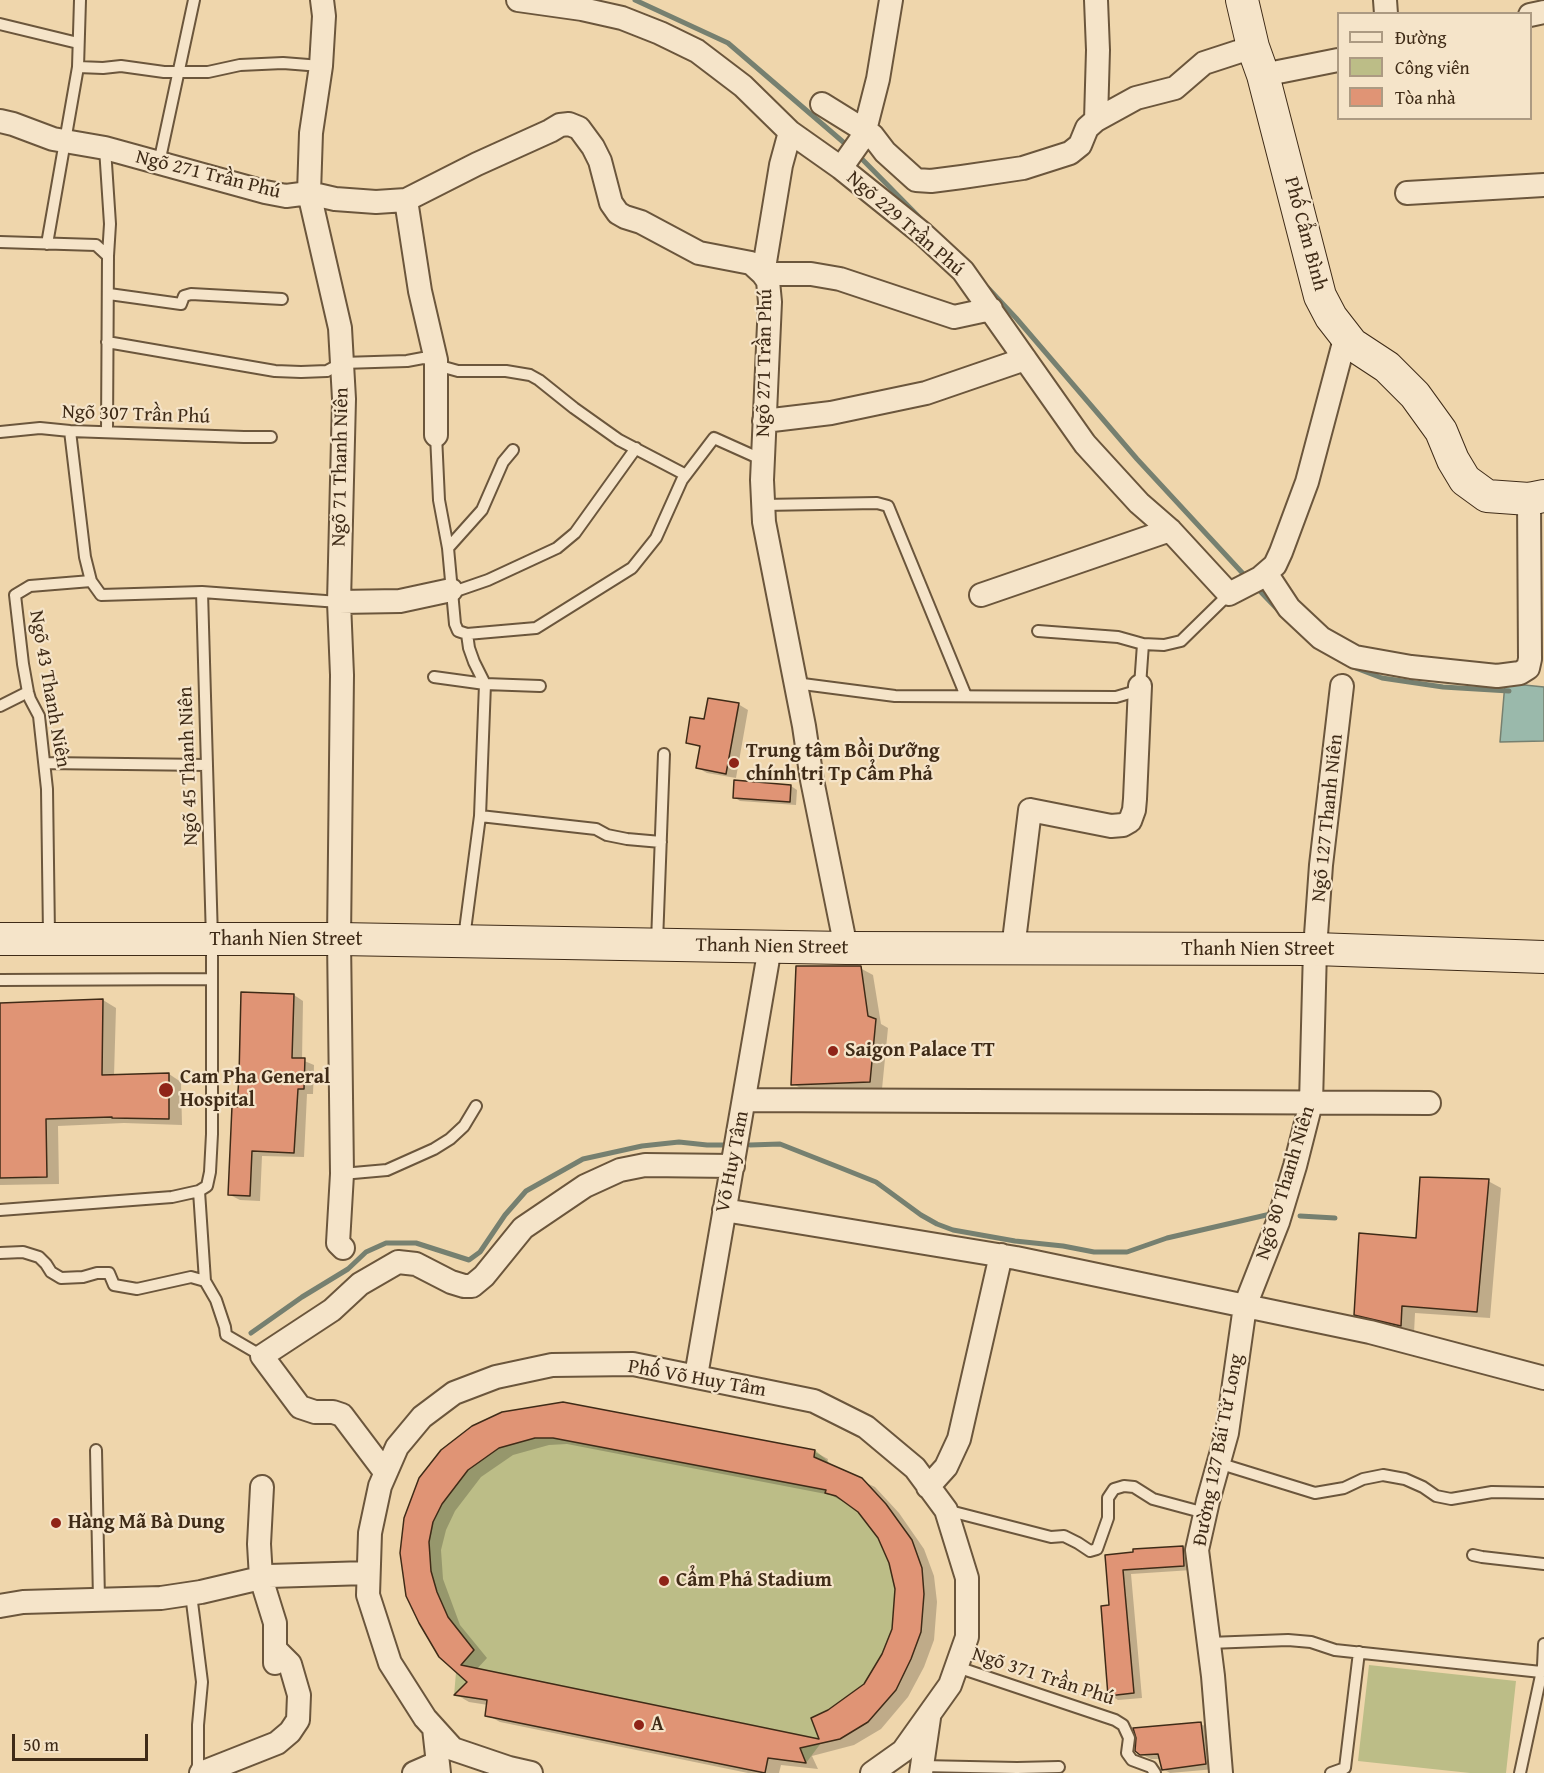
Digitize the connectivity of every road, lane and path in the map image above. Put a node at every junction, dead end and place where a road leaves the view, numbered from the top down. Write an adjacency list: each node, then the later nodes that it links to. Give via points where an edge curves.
1 (80, 0): 10 (lane)
2 (194, 0): 15 (lane)
3 (322, 0): 13 (street, Ngõ 71 Thanh Niên)
4 (518, 0): 8 (street, Ngõ 229 Trần Phú, via 582,9)
5 (891, 0): 22 (street, via 878,79)
6 (1096, 0): 17 (street)
7 (1242, 0): 12 (street, Phố Cẩm Bình)
8 (618, 8): 19 (street, Ngõ 229 Trần Phú, via 697,51 743,86)
9 (0, 24): 10 (lane)
10 (78, 43): 14 (lane)
11 (1337, 60): 12 (street)
12 (1258, 61): 17 (street, via 1204,63 1175,88 1136,98); 35 (street, Phố Cẩm Bình, via 1320,296)
13 (321, 66): 15 (lane, via 283,63 240,65 208,72); 25 (street, Ngõ 71 Thanh Niên, via 311,133)
14 (78, 67): 15 (lane); 20 (lane)
15 (178, 71): 23 (lane)
16 (822, 104): 22 (street)
17 (1096, 120): 22 (street, via 1070,153 1023,168 931,181 916,180)
18 (0, 122): 20 (street, Ngõ 271 Trần Phú)
19 (790, 132): 22 (street, Ngõ 229 Trần Phú); 31 (street)
20 (65, 142): 21 (street, Ngõ 271 Trần Phú); 29 (lane)
21 (105, 148): 23 (street, Ngõ 271 Trần Phú); 30 (lane)
22 (853, 151): 34 (street, Ngõ 229 Trần Phú, via 915,227 963,271)
23 (159, 163): 25 (street, Ngõ 271 Trần Phú, via 265,192 286,196)
24 (1544, 185): 26 (street)
25 (309, 193): 27 (street, Ngõ 271 Trần Phú, via 360,201); 39 (street, Ngõ 71 Thanh Niên, via 340,328)
26 (1407, 193)
27 (406, 200): 31 (street, Ngõ 271 Trần Phú, via 569,124 579,128 593,147 611,203 618,213 699,253 751,263); 38 (street, via 420,291)
28 (0, 242): 29 (lane)
29 (47, 244): 30 (lane, via 96,244)
30 (108, 256): 32 (lane)
31 (763, 274): 34 (street, via 811,274 840,279 954,317); 40 (street, Ngõ 271 Trần Phú, via 768,281 770,302)
32 (109, 294): 33 (lane, via 181,304 184,296 191,294); 36 (lane)
33 (282, 299)
34 (991, 309): 37 (street, Ngõ 229 Trần Phú)
35 (1346, 335): 50 (street, Phố Cẩm Bình, via 1415,395 1441,431 1465,480 1487,496); 55 (street, via 1307,482 1281,552 1275,565)
36 (107, 342): 39 (lane, via 275,371 327,371); 43 (lane)
37 (1025, 359): 40 (street, via 926,393 831,413); 52 (street, Ngõ 229 Trần Phú, via 1084,444)
38 (436, 360): 39 (lane); 44 (street); 46 (lane, via 440,366 458,371 530,375 619,440)
39 (342, 363): 59 (street, Ngõ 71 Thanh Niên)
40 (764, 421): 48 (street, Ngõ 271 Trần Phú)
41 (70, 431): 42 (lane, Ngõ 307 Trần Phú, via 40,428); 43 (lane, Ngõ 307 Trần Phú); 54 (lane)
42 (0, 432)
43 (107, 432): 45 (lane, Ngõ 307 Trần Phú)
44 (436, 435): 53 (lane, via 439,500)
45 (272, 436)
46 (636, 448): 49 (lane); 56 (lane, via 575,533 558,548 488,580)
47 (513, 450): 53 (lane, via 503,462 482,510)
48 (763, 460): 49 (lane, via 714,438); 51 (street, Ngõ 271 Trần Phú)
49 (686, 475): 61 (lane, via 656,538 632,568 536,628)
50 (1537, 498): 55 (street, Ngõ 229 Trần Phú, via 1530,659 1528,668 1520,673 1497,676 1355,657 1321,638 1289,608)
51 (764, 505): 64 (street, Ngõ 271 Trần Phú); 70 (lane, via 888,506)
52 (1170, 530): 55 (street, Ngõ 229 Trần Phú); 58 (street)
53 (448, 548): 56 (lane)
54 (91, 581): 57 (lane, via 101,595); 69 (lane, Ngõ 43 Thanh Niên, via 30,586 15,596)
55 (1249, 583): 62 (lane, via 1181,641)
56 (451, 590): 59 (street, via 400,601); 61 (lane, via 455,624 458,631)
57 (202, 592): 59 (lane); 74 (lane, Ngõ 45 Thanh Niên)
58 (981, 596)
59 (339, 602): 80 (street, Ngõ 71 Thanh Niên)
60 (1038, 631): 62 (lane, via 1118,637)
61 (467, 634): 65 (lane, via 471,655)
62 (1143, 644): 67 (lane)
63 (434, 677): 65 (lane)
64 (795, 683): 70 (lane, via 895,696); 84 (street, Ngõ 271 Trần Phú)
65 (485, 684): 66 (lane); 75 (lane)
66 (540, 686)
67 (1140, 686): 70 (lane, via 1116,697); 85 (street, via 1135,799 1130,821 1111,826 1030,810)
68 (1342, 686): 86 (street, Ngõ 127 Thanh Niên)
69 (28, 692): 71 (lane); 73 (lane, Ngõ 43 Thanh Niên, via 39,716)
70 (966, 696)
71 (0, 706)
72 (664, 754): 76 (lane)
73 (45, 763): 74 (lane); 78 (lane, Ngõ 43 Thanh Niên)
74 (207, 765): 79 (lane, Ngõ 45 Thanh Niên)
75 (480, 816): 76 (lane, via 596,829 627,839); 81 (lane)
76 (661, 842): 82 (lane)
77 (0, 939): 78 (street, Thanh Nien Street)
78 (49, 939): 79 (street, Thanh Nien Street)
79 (212, 939): 80 (street, Thanh Nien Street); 88 (lane, Ngõ 45 Thanh Niên)
80 (339, 939): 81 (street, Thanh Nien Street); 95 (street, Ngõ 71 Thanh Niên)
81 (464, 942): 82 (street, Thanh Nien Street)
82 (657, 945): 83 (street, Thanh Nien Street)
83 (770, 947): 84 (street, Thanh Nien Street); 90 (street, Võ Huy Tâm)
84 (846, 948): 85 (street, Thanh Nien Street)
85 (1013, 949): 86 (street, Thanh Nien Street)
86 (1315, 950): 87 (street, Thanh Nien Street); 91 (street, Ngõ 80 Thanh Niên)
87 (1544, 957)
88 (212, 979): 89 (lane); 96 (lane, Ngõ 45 Thanh Niên, via 210,1172 207,1186)
89 (0, 980)
90 (745, 1100): 91 (street); 94 (street, Võ Huy Tâm)
91 (1311, 1103): 92 (street); 103 (street, Ngõ 80 Thanh Niên, via 1278,1222)
92 (1429, 1103)
93 (477, 1106): 95 (lane, via 464,1126 434,1149 387,1170)
94 (733, 1166): 97 (street, Võ Huy Tâm); 104 (street, via 645,1165 620,1170 585,1186 523,1228 472,1286 451,1282 416,1264 398,1262 360,1284 332,1310)
95 (342, 1174): 99 (street, Ngõ 71 Thanh Niên, via 338,1243)
96 (199, 1191): 98 (lane, via 172,1197); 102 (lane)
97 (724, 1209): 101 (street); 105 (street, Võ Huy Tâm)
98 (0, 1210)
99 (343, 1248)
100 (0, 1253): 102 (lane, via 23,1252 39,1257 61,1278 109,1273 114,1285 137,1288 191,1277)
101 (1001, 1255): 103 (street); 111 (street, via 959,1439 946,1467)
102 (205, 1281): 104 (lane, via 216,1300 226,1335)
103 (1245, 1306): 106 (street, via 1370,1332); 108 (street, Đường 127 Bái Tử Long, via 1227,1433)
104 (262, 1356): 109 (street, via 300,1407 342,1415)
105 (696, 1376): 109 (street, Phố Võ Huy Tâm, via 633,1364 587,1364 552,1365 496,1377 454,1393 422,1418 397,1447); 111 (street, Phố Võ Huy Tâm, via 814,1401 866,1427 915,1468)
106 (1544, 1378)
107 (96, 1450): 120 (lane)
108 (1218, 1463): 112 (lane, via 1314,1493 1383,1475 1405,1479 1436,1496 1451,1499 1492,1492); 114 (street, Đường 127 Bái Tử Long)
109 (385, 1472): 117 (street, Phố Võ Huy Tâm, via 370,1533)
110 (262, 1487): 118 (street)
111 (928, 1487): 113 (street, Phố Võ Huy Tâm)
112 (1544, 1493)
113 (946, 1510): 114 (lane, via 1051,1537 1064,1536 1090,1551 1097,1549 1108,1518 1108,1498 1114,1489 1134,1487 1153,1499); 125 (street, Phố Võ Huy Tâm, via 967,1578 967,1637)
114 (1205, 1513): 122 (street, Đường 127 Bái Tử Long, via 1197,1550)
115 (1473, 1555): 116 (lane)
116 (1544, 1564)
117 (367, 1574): 118 (street); 128 (street, Phố Võ Huy Tâm, via 368,1595 390,1663)
118 (261, 1578): 119 (street); 133 (street, via 275,1623 275,1657 290,1664 299,1695 298,1719 277,1743)
119 (191, 1594): 120 (street); 132 (lane, via 202,1682)
120 (99, 1600): 121 (street)
121 (0, 1606)
122 (1209, 1643): 124 (lane, via 1288,1640); 138 (street, Đường 127 Bái Tử Long)
123 (1544, 1644): 126 (lane)
124 (1359, 1652): 126 (lane); 139 (lane, via 1345,1768)
125 (957, 1667): 127 (street, Phố Võ Huy Tâm); 137 (lane, Ngõ 371 Trần Phú, via 1115,1720 1123,1725 1129,1738 1127,1753 1132,1761 1151,1767)
126 (1541, 1672): 140 (lane)
127 (930, 1714): 131 (street); 136 (street, Phố Võ Huy Tâm, via 903,1751)
128 (434, 1728): 130 (street); 135 (street, Phố Võ Huy Tâm, via 453,1749)
129 (1059, 1767): 131 (lane)
130 (438, 1768): 134 (street)
131 (922, 1769)
132 (196, 1773)
133 (201, 1773)
134 (414, 1773)
135 (531, 1773)
136 (872, 1773)
137 (1155, 1773)
138 (1221, 1773)
139 (1331, 1773)
140 (1520, 1773)

